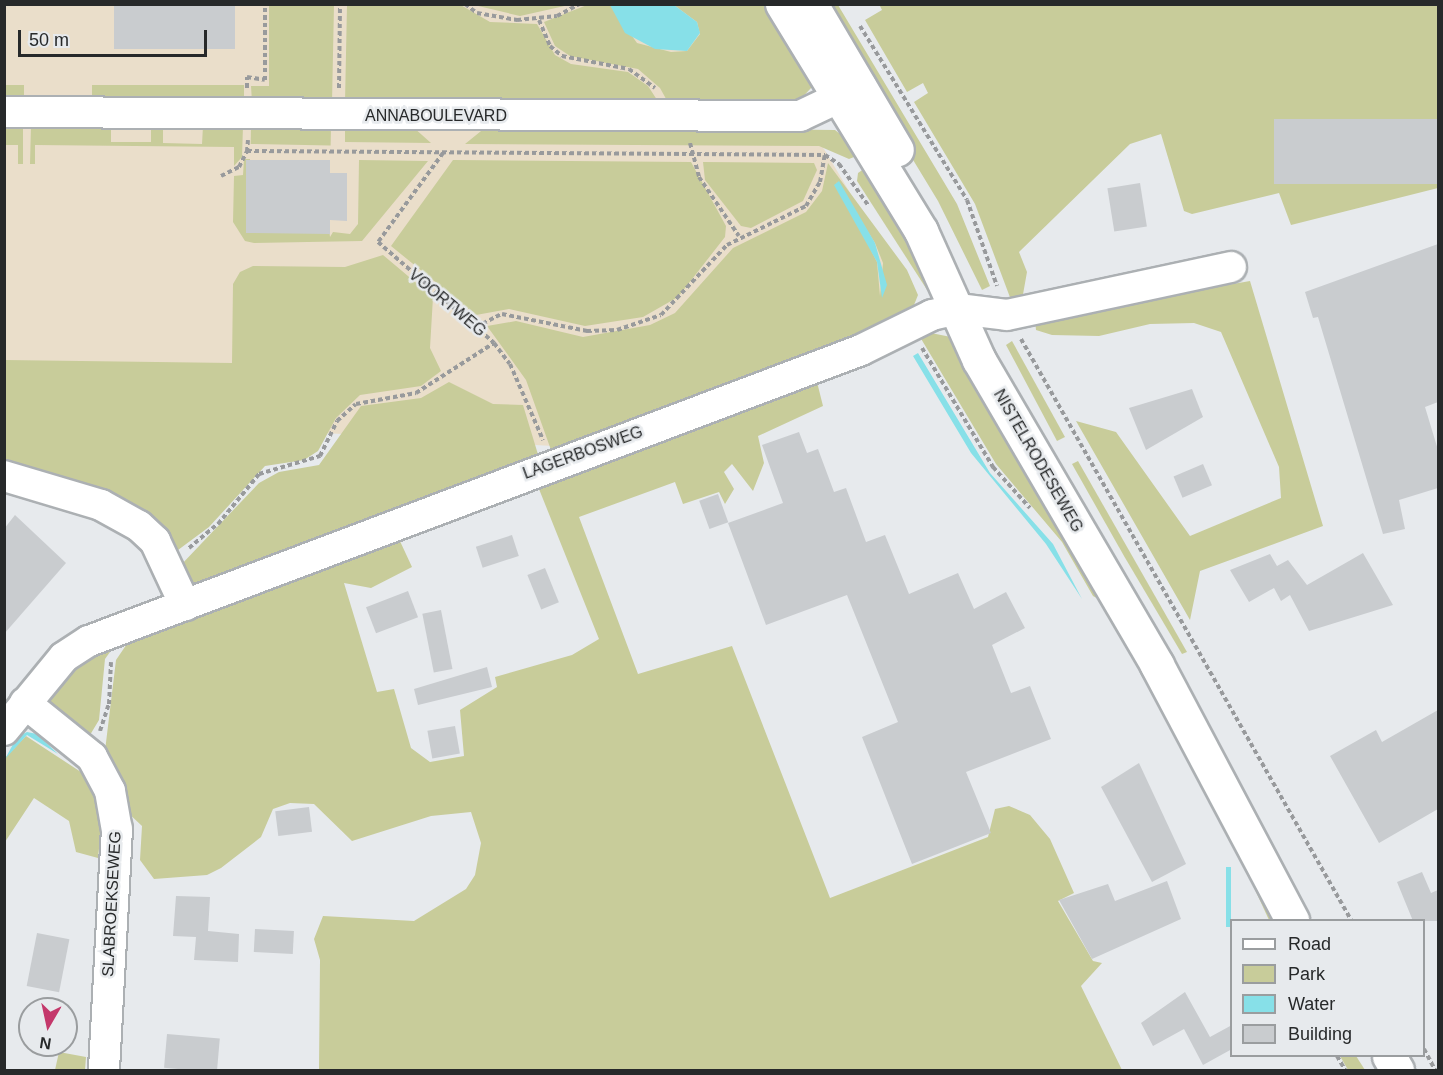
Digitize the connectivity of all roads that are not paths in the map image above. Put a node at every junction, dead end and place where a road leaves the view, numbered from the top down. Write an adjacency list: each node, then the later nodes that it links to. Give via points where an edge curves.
1 (782, 4): 3 (street, NISTELRODESEWEG)
2 (811, 4): 3 (street, NISTELRODESEWEG)
3 (851, 94): 4 (street, ANNABOULEVARD, via 800,116); 6 (street, NISTELRODESEWEG, via 943,226)
4 (4, 112)
5 (1231, 267): 6 (street)
6 (982, 311): 8 (street, LAGERBOSWEG, via 552,464); 11 (street, NISTELRODESEWEG, via 979,360 1157,665); 12 (street, NISTELRODESEWEG)
7 (4, 476): 8 (street, via 123,516 155,541)
8 (184, 605): 9 (street, via 88,641 64,657)
9 (25, 703): 10 (street); 15 (street, SLABROEKSEWEG, via 92,757 110,791 117,829)
10 (4, 730)
11 (1291, 919)
12 (1316, 919)
13 (1365, 1057): 16 (street)
14 (1390, 1057): 17 (street)
15 (104, 1071)
16 (1372, 1071)
17 (1397, 1071)

